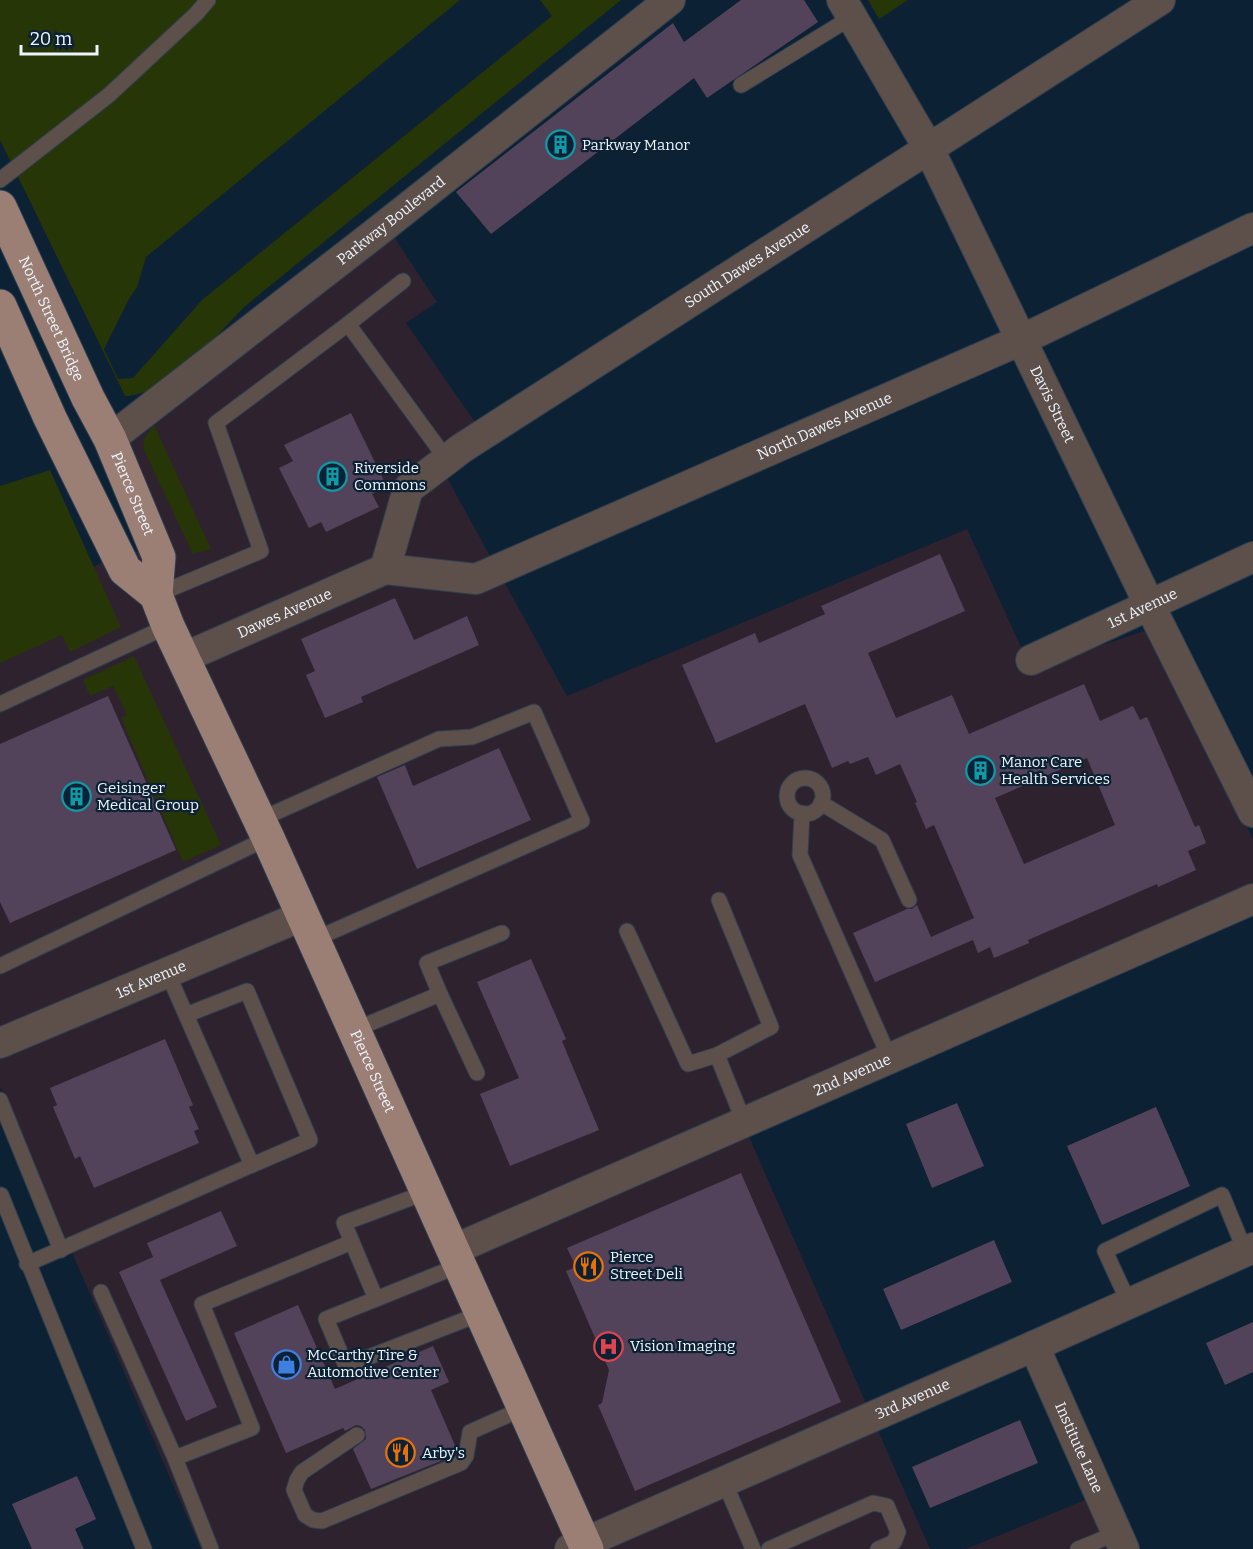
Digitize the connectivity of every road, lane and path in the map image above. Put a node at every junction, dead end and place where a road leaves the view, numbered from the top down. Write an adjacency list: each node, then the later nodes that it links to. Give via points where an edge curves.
1 (208, 0): 7 (lane, via 109,95)
2 (670, 0): 15 (street, Parkway Boulevard)
3 (1160, 0): 6 (street, South Dawes Avenue)
4 (847, 9): 5 (lane); 6 (street, Davis Street)
5 (741, 85)
6 (929, 149): 13 (street, Davis Street); 16 (street, South Dawes Avenue)
7 (0, 180)
8 (0, 207): 14 (main road, North Street Bridge)
9 (1253, 228): 13 (street, North Dawes Avenue)
10 (403, 281): 12 (lane)
11 (0, 306): 19 (main road, Pierce Street, via 125,570)
12 (348, 324): 16 (lane); 19 (lane, via 216,423 261,551)
13 (1021, 340): 18 (street, North Dawes Avenue, via 476,579); 20 (street, Davis Street)
14 (88, 398): 15 (main road, Pierce Street)
15 (110, 439): 19 (main road, Pierce Street, via 159,557)
16 (447, 460): 18 (street, South Dawes Avenue, via 408,489)
17 (1253, 557): 20 (street, 1st Avenue)
18 (385, 569): 22 (street, Dawes Avenue)
19 (156, 595): 21 (main road, Pierce Street)
20 (1150, 606): 23 (street, 1st Avenue); 26 (street, Davis Street)
21 (168, 626): 22 (main road, Pierce Street); 24 (lane)
22 (183, 658): 28 (main road, Pierce Street)
23 (1031, 660)
24 (0, 704)
25 (821, 803): 27 (lane, via 816,810); 27 (lane, via 817,783 807,778 796,780 788,789 787,800); 31 (lane, via 882,840)
26 (1253, 812)
27 (802, 813): 42 (lane, via 800,855)
28 (263, 829): 32 (main road, Pierce Street); 32 (lane, via 439,739 472,737 534,712 582,821); 35 (lane)
29 (1253, 899): 42 (street, 2nd Avenue)
30 (719, 900): 41 (lane, via 771,1027)
31 (909, 900)
32 (308, 928): 36 (street, 1st Avenue); 39 (main road, Pierce Street)
33 (627, 931): 41 (lane, via 688,1064)
34 (502, 933): 37 (lane, via 427,963)
35 (0, 966)
36 (168, 975): 38 (lane); 40 (street, 1st Avenue)
37 (440, 994): 39 (lane); 43 (lane)
38 (186, 1016): 46 (lane); 46 (lane, via 247,991 310,1140)
39 (354, 1030): 47 (main road, Pierce Street)
40 (0, 1043)
41 (717, 1055): 45 (lane)
42 (890, 1059): 45 (street, 2nd Avenue)
43 (477, 1073)
44 (0, 1100): 50 (lane)
45 (744, 1122): 52 (street, 2nd Avenue)
46 (252, 1165): 50 (lane)
47 (427, 1192): 49 (lane, via 344,1223); 52 (main road, Pierce Street)
48 (1, 1195): 53 (lane)
49 (352, 1242): 55 (lane); 61 (lane, via 202,1304 252,1428)
50 (61, 1250): 53 (lane)
51 (1249, 1250): 56 (street, 3rd Avenue); 56 (lane, via 1222,1195 1105,1251)
52 (456, 1257): 55 (lane); 57 (main road, Pierce Street)
53 (27, 1264): 65 (lane)
54 (101, 1292): 61 (lane)
55 (376, 1299): 57 (lane, via 326,1319 346,1366)
56 (1129, 1304): 58 (street, 3rd Avenue)
57 (482, 1313): 59 (main road, Pierce Street)
58 (1034, 1346): 62 (street, 3rd Avenue); 63 (street, Institute Lane)
59 (524, 1408): 60 (lane, via 470,1432 461,1463 322,1521 313,1520 305,1515 294,1490 297,1480 302,1472); 64 (main road, Pierce Street)
60 (357, 1435)
61 (175, 1458): 66 (lane)
62 (724, 1481): 64 (street, 3rd Avenue); 67 (lane)
63 (1121, 1541): 70 (lane)
64 (580, 1547)
65 (144, 1549)
66 (212, 1549)
67 (753, 1549)
68 (769, 1549): 69 (lane, via 873,1503 887,1506 898,1532 894,1542)
69 (878, 1549)
70 (1078, 1549)

